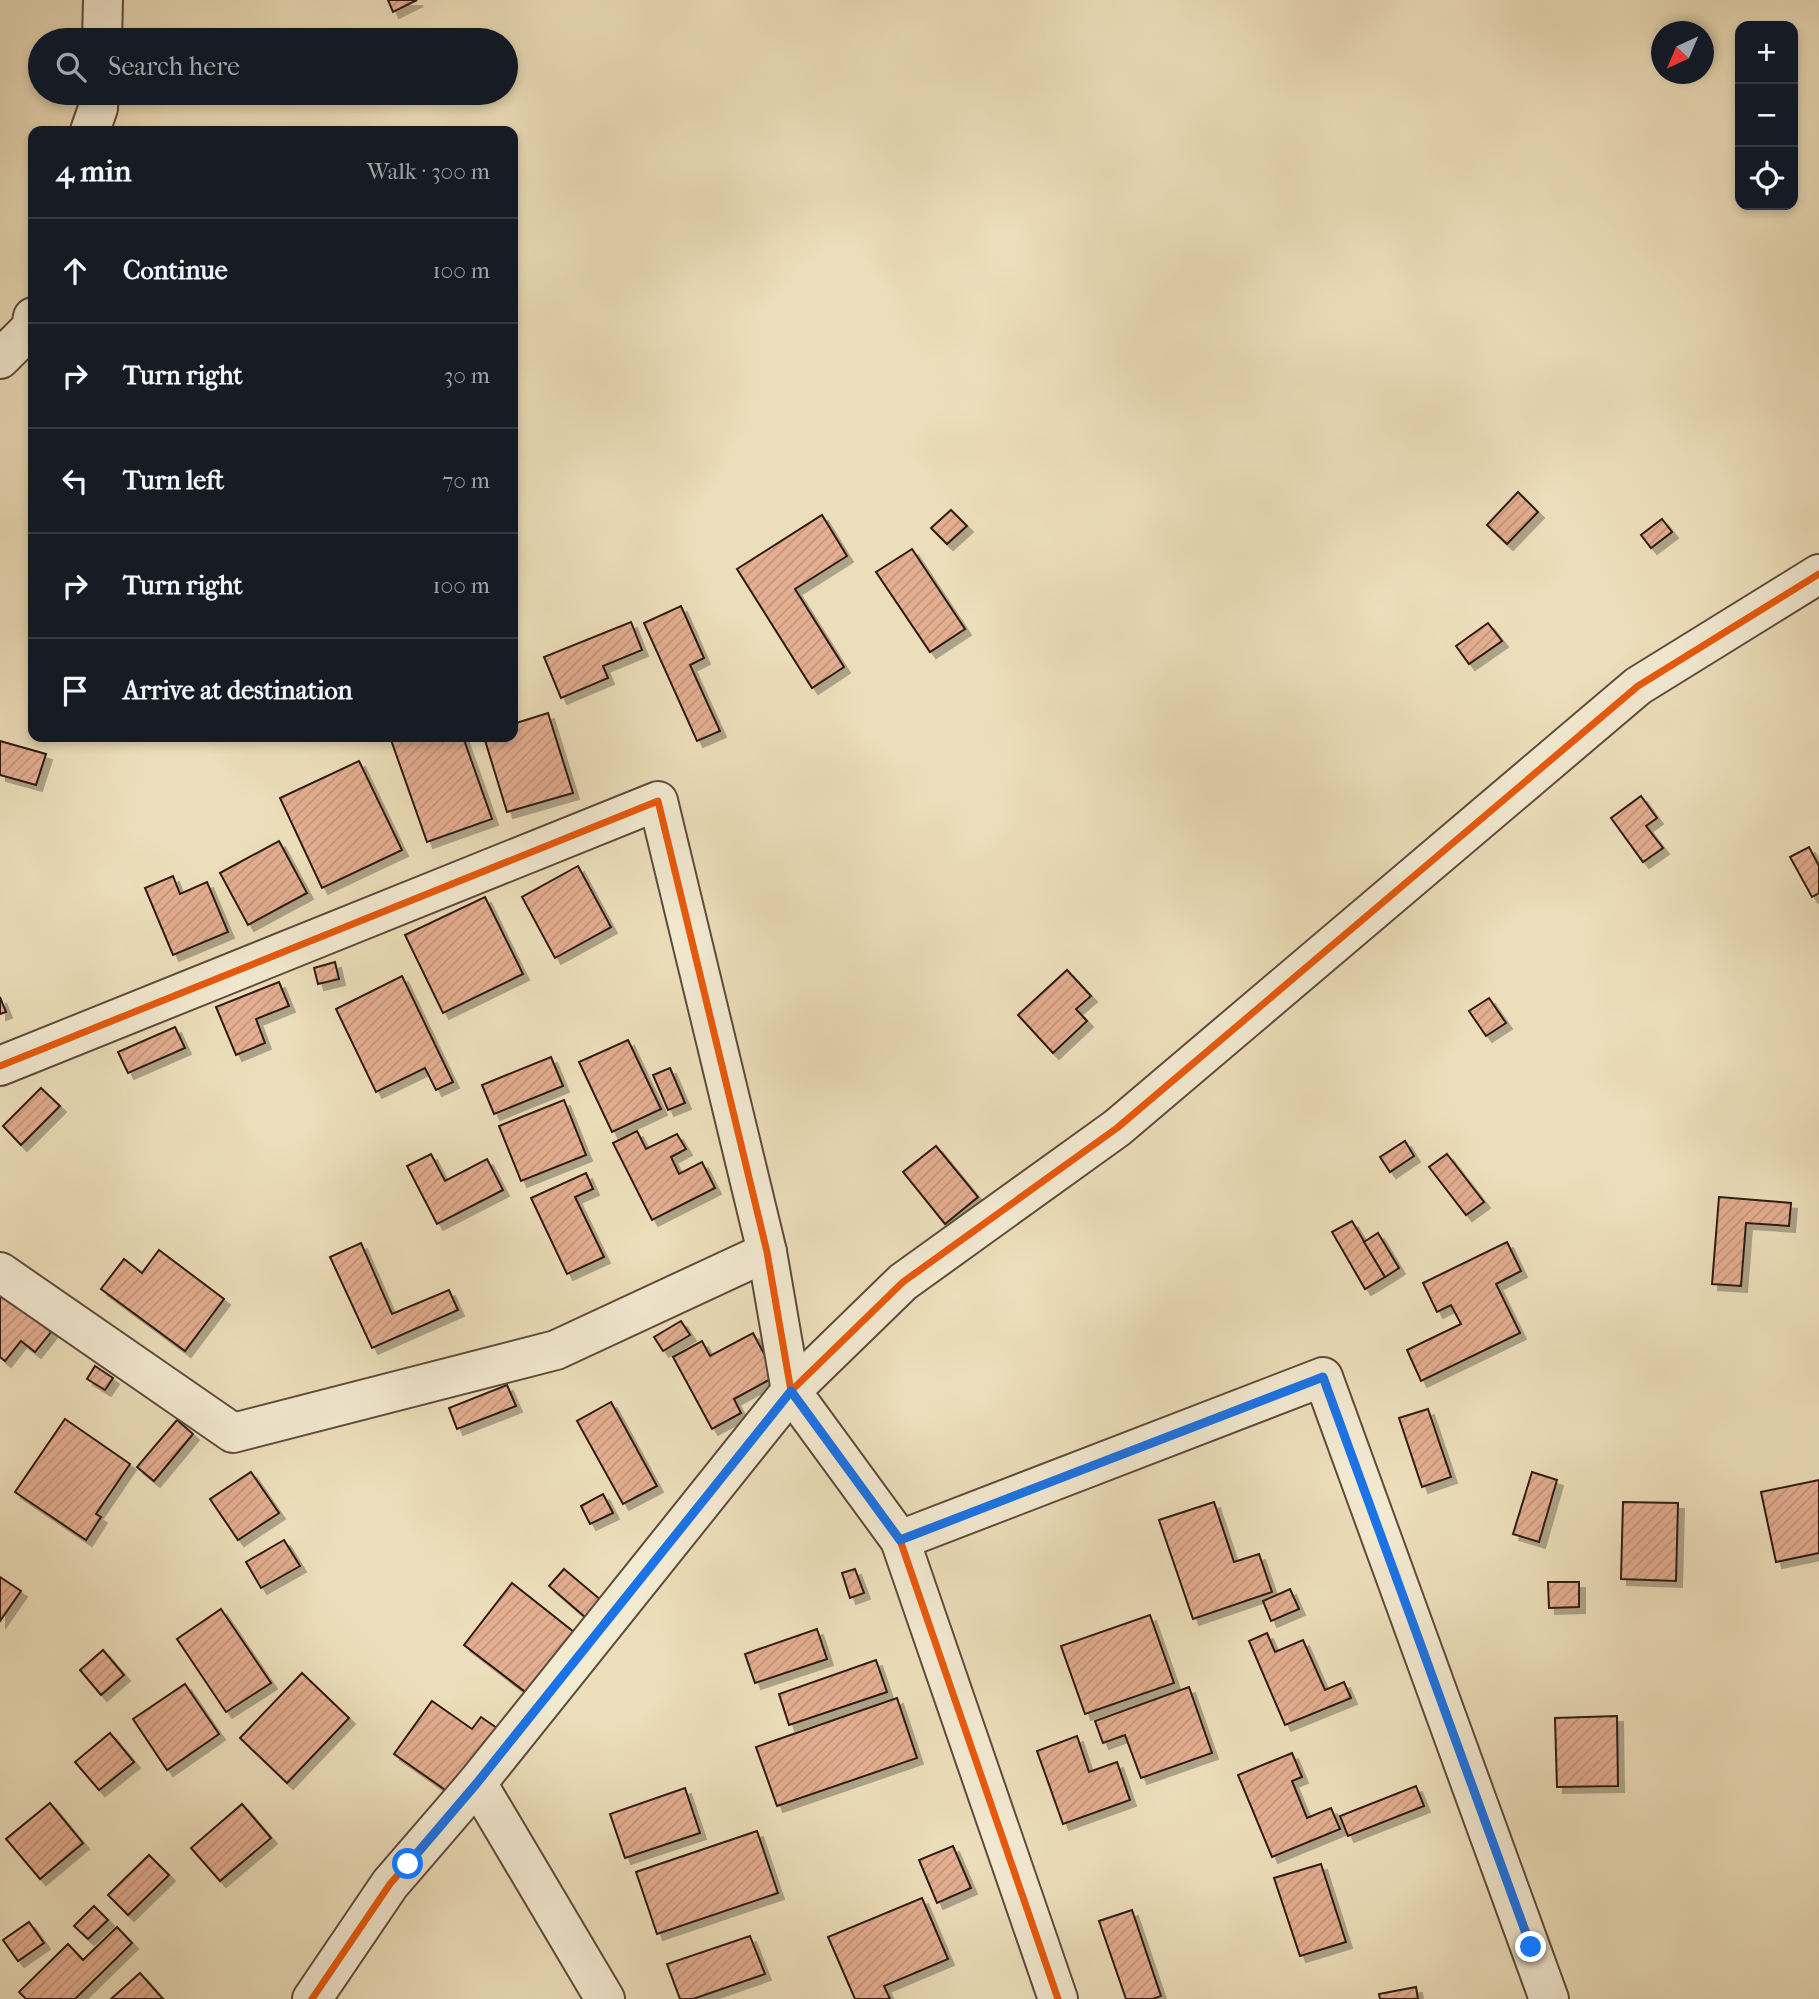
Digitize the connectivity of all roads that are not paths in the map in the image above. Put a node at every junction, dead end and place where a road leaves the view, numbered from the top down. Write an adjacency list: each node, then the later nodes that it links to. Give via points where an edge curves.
1 (103, 0): 2 (street)
2 (102, 28)
3 (98, 105): 4 (street)
4 (92, 126)
5 (28, 331): 6 (street)
6 (0, 359)
7 (1819, 574): 11 (street, via 1638,686 1117,1128 904,1282)
8 (0, 1066): 9 (street, via 658,801)
9 (767, 1252): 10 (street, via 556,1350 233,1433); 11 (street)
10 (0, 1272)
11 (791, 1391): 12 (street); 13 (street)
12 (900, 1540): 16 (street); 17 (street, via 1323,1377)
13 (477, 1783): 14 (street, via 390,1884); 15 (street)
14 (312, 1999)
15 (605, 1999)
16 (1058, 1999)
17 (1549, 1999)

